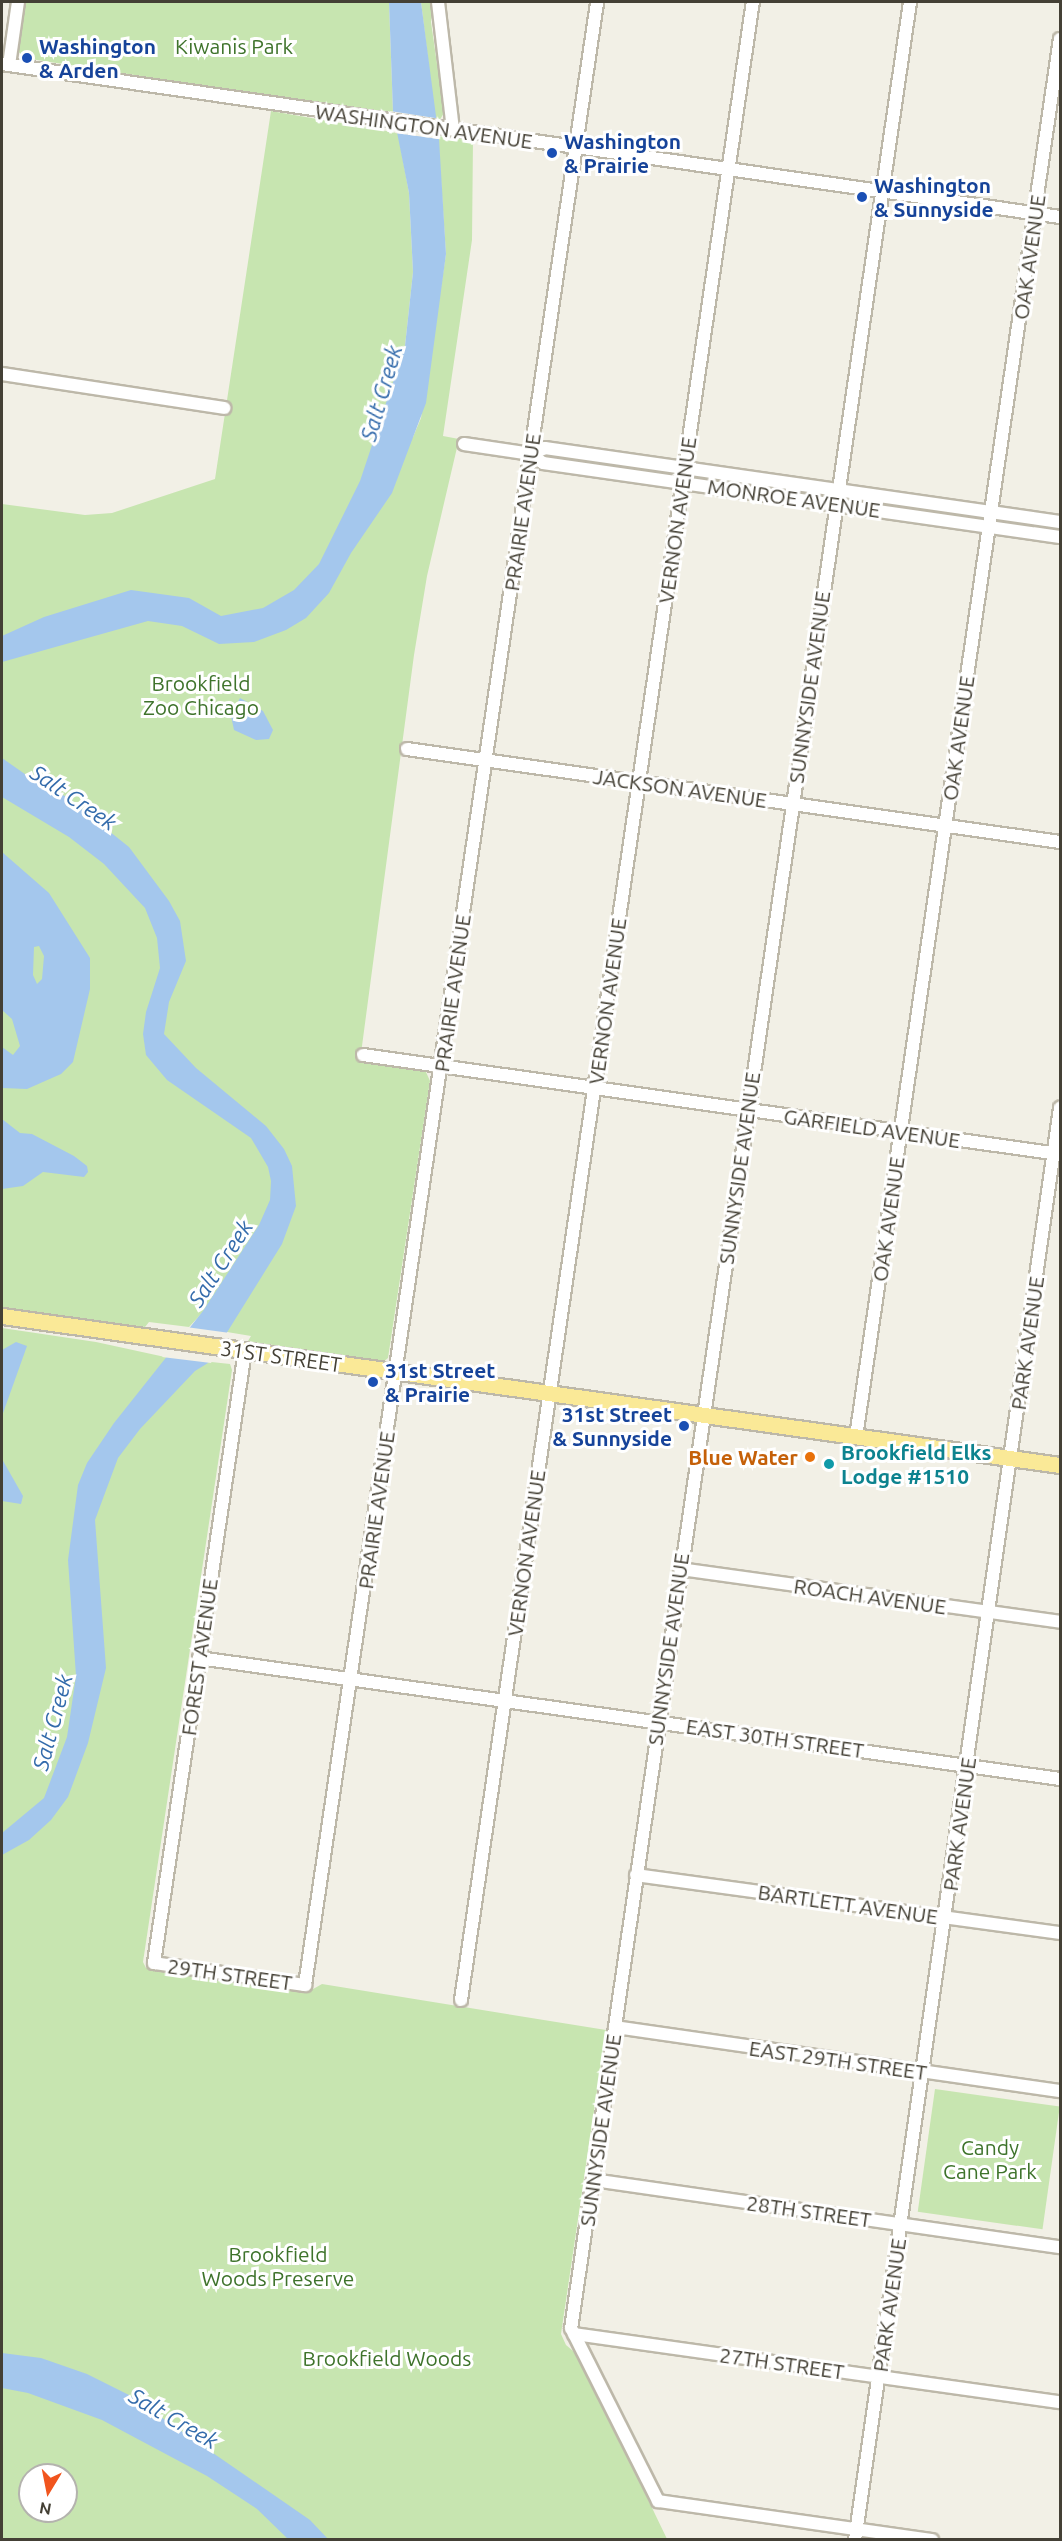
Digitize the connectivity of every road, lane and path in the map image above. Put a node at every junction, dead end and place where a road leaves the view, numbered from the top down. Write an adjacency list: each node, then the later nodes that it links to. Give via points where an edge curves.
1 (18, 2): 7 (street)
2 (438, 2): 8 (street)
3 (597, 2): 9 (street, PRAIRIE AVENUE)
4 (753, 2): 10 (street, VERNON AVENUE)
5 (910, 2): 11 (street, SUNNYSIDE AVENUE)
6 (1060, 39): 12 (street, OAK AVENUE)
7 (5, 64): 8 (street, WASHINGTON AVENUE)
8 (453, 130): 9 (street, WASHINGTON AVENUE)
9 (576, 148): 10 (street, WASHINGTON AVENUE); 17 (street, PRAIRIE AVENUE)
10 (728, 170): 11 (street, WASHINGTON AVENUE); 18 (street, VERNON AVENUE)
11 (883, 192): 12 (street, WASHINGTON AVENUE); 20 (street, SUNNYSIDE AVENUE)
12 (1035, 213): 13 (street, WASHINGTON AVENUE); 22 (street, OAK AVENUE)
13 (1060, 217)
14 (2, 374): 15 (street)
15 (225, 408)
16 (464, 444): 17 (street, MONROE AVENUE)
17 (531, 454): 18 (street, MONROE AVENUE, via 545,448); 19 (street, MONROE AVENUE, via 543,463); 27 (street, PRAIRIE AVENUE)
18 (684, 468): 19 (street, VERNON AVENUE); 20 (street, MONROE AVENUE)
19 (683, 483): 21 (street, MONROE AVENUE); 28 (street, VERNON AVENUE)
20 (837, 491): 21 (street, SUNNYSIDE AVENUE); 22 (street, MONROE AVENUE)
21 (836, 504): 24 (street, MONROE AVENUE); 29 (street, SUNNYSIDE AVENUE)
22 (991, 512): 23 (street, MONROE AVENUE); 24 (street, OAK AVENUE)
23 (1060, 522)
24 (989, 526): 25 (street, MONROE AVENUE); 30 (street, OAK AVENUE)
25 (1060, 537)
26 (407, 750): 27 (street, JACKSON AVENUE)
27 (485, 761): 28 (street, JACKSON AVENUE); 33 (street, PRAIRIE AVENUE)
28 (639, 782): 29 (street, JACKSON AVENUE); 34 (street, VERNON AVENUE)
29 (792, 805): 30 (street, JACKSON AVENUE); 36 (street, SUNNYSIDE AVENUE)
30 (945, 826): 31 (street, JACKSON AVENUE); 37 (street, OAK AVENUE)
31 (1060, 842)
32 (363, 1055): 33 (street, GARFIELD AVENUE)
33 (441, 1067): 34 (street, GARFIELD AVENUE); 41 (street, PRAIRIE AVENUE)
34 (594, 1089): 36 (street, GARFIELD AVENUE); 42 (street, VERNON AVENUE)
35 (1060, 1108): 38 (street, PARK AVENUE)
36 (747, 1110): 37 (street, GARFIELD AVENUE); 43 (street, SUNNYSIDE AVENUE)
37 (901, 1133): 38 (street, GARFIELD AVENUE); 44 (street, OAK AVENUE)
38 (1057, 1154): 45 (street, PARK AVENUE)
39 (2, 1316): 40 (main road, 31ST STREET)
40 (244, 1351): 41 (main road, 31ST STREET); 50 (street, FOREST AVENUE)
41 (395, 1372): 42 (main road, 31ST STREET); 51 (street, PRAIRIE AVENUE)
42 (549, 1394): 43 (main road, 31ST STREET); 52 (street, VERNON AVENUE)
43 (703, 1415): 44 (main road, 31ST STREET); 47 (street, SUNNYSIDE AVENUE)
44 (856, 1437): 45 (main road, 31ST STREET)
45 (1010, 1458): 46 (main road, 31ST STREET); 48 (street, PARK AVENUE)
46 (1060, 1465)
47 (680, 1569): 48 (street, ROACH AVENUE); 53 (street, SUNNYSIDE AVENUE)
48 (990, 1613): 49 (street, ROACH AVENUE); 54 (street, PARK AVENUE)
49 (1060, 1622)
50 (199, 1658): 51 (street, EAST 30TH STREET); 59 (street, FOREST AVENUE)
51 (352, 1679): 52 (street, EAST 30TH STREET); 60 (street, PRAIRIE AVENUE)
52 (505, 1701): 53 (street, EAST 30TH STREET); 61 (street, VERNON AVENUE)
53 (657, 1722): 54 (street, EAST 30TH STREET); 56 (street, SUNNYSIDE AVENUE)
54 (968, 1766): 55 (street, EAST 30TH STREET); 57 (street, PARK AVENUE)
55 (1060, 1779)
56 (636, 1875): 57 (street, BARTLETT AVENUE); 62 (street, SUNNYSIDE AVENUE)
57 (946, 1917): 58 (street, BARTLETT AVENUE); 63 (street, PARK AVENUE)
58 (1060, 1933)
59 (154, 1963): 60 (street, 29TH STREET)
60 (305, 1984)
61 (461, 2000)
62 (615, 2027): 63 (street, EAST 29TH STREET); 65 (street, SUNNYSIDE AVENUE)
63 (922, 2072): 64 (street, EAST 29TH STREET); 66 (street, PARK AVENUE)
64 (1060, 2091)
65 (593, 2180): 66 (street, 28TH STREET); 68 (street, SUNNYSIDE AVENUE, via 571,2328)
66 (901, 2224): 67 (street, 28TH STREET); 69 (street, PARK AVENUE)
67 (1060, 2247)
68 (574, 2334): 69 (street, 27TH STREET); 71 (street, via 658,2501)
69 (879, 2376): 70 (street, 27TH STREET); 71 (street, PARK AVENUE)
70 (1060, 2402)
71 (856, 2534): 72 (street)
72 (932, 2540)

